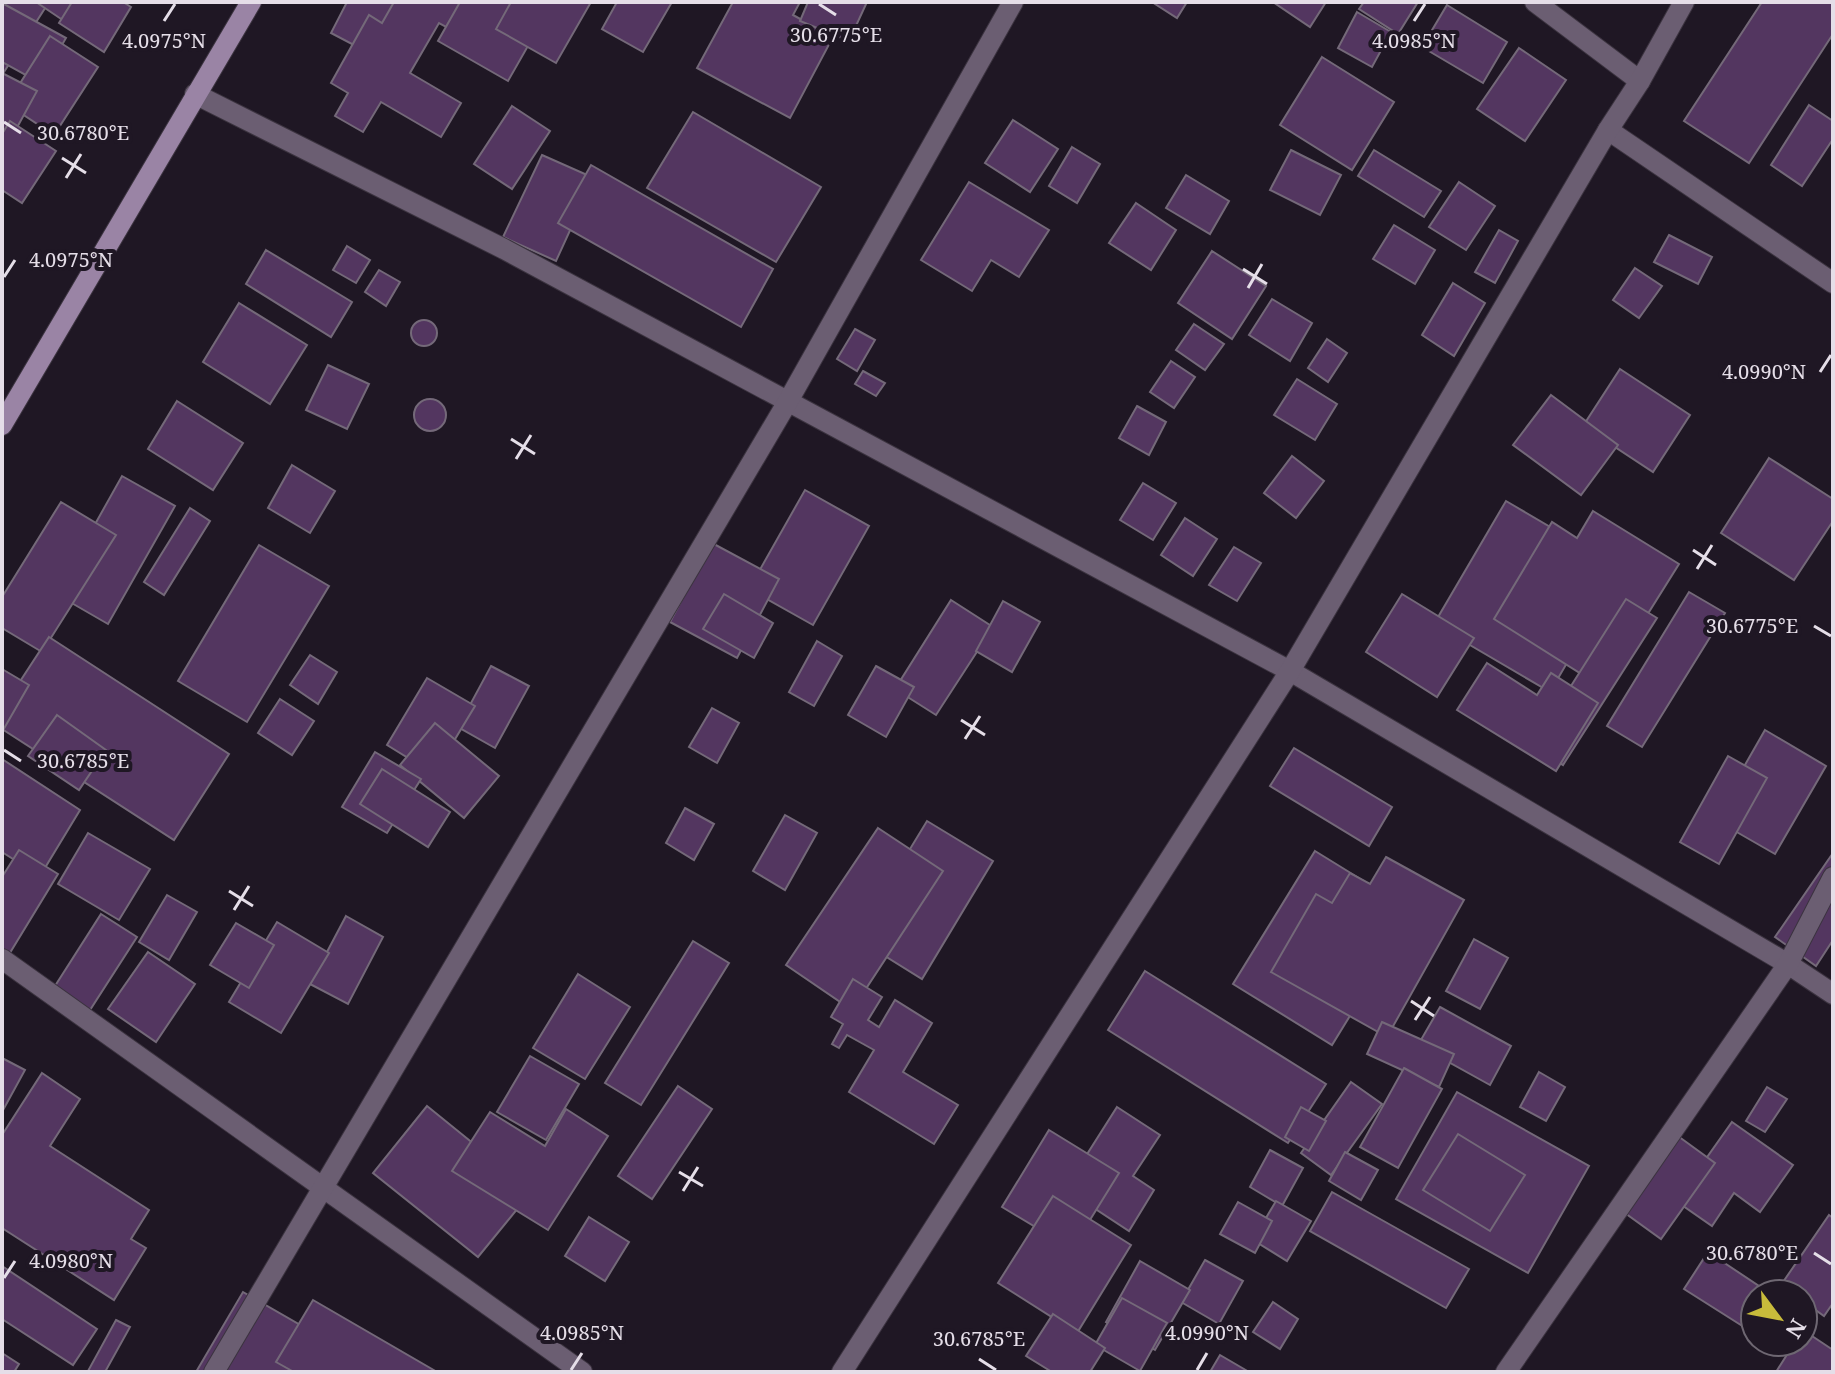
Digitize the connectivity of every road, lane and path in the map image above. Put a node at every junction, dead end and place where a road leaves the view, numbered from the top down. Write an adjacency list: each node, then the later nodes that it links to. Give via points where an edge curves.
1 (251, 2): 6 (street)
2 (1013, 2): 9 (street)
3 (1535, 2): 5 (street)
4 (1684, 2): 5 (street)
5 (1640, 81): 7 (street)
6 (195, 94): 9 (street, via 504,249); 10 (street)
7 (1608, 130): 8 (street); 11 (street)
8 (1833, 283)
9 (787, 403): 11 (street); 16 (street)
10 (2, 425)
11 (1290, 671): 14 (street); 19 (street)
12 (1833, 877): 14 (street)
13 (2, 959): 16 (street)
14 (1788, 964): 15 (street); 20 (street)
15 (1833, 994)
16 (324, 1188): 17 (street); 18 (street)
17 (214, 1372)
18 (582, 1372)
19 (842, 1372)
20 (1506, 1372)

